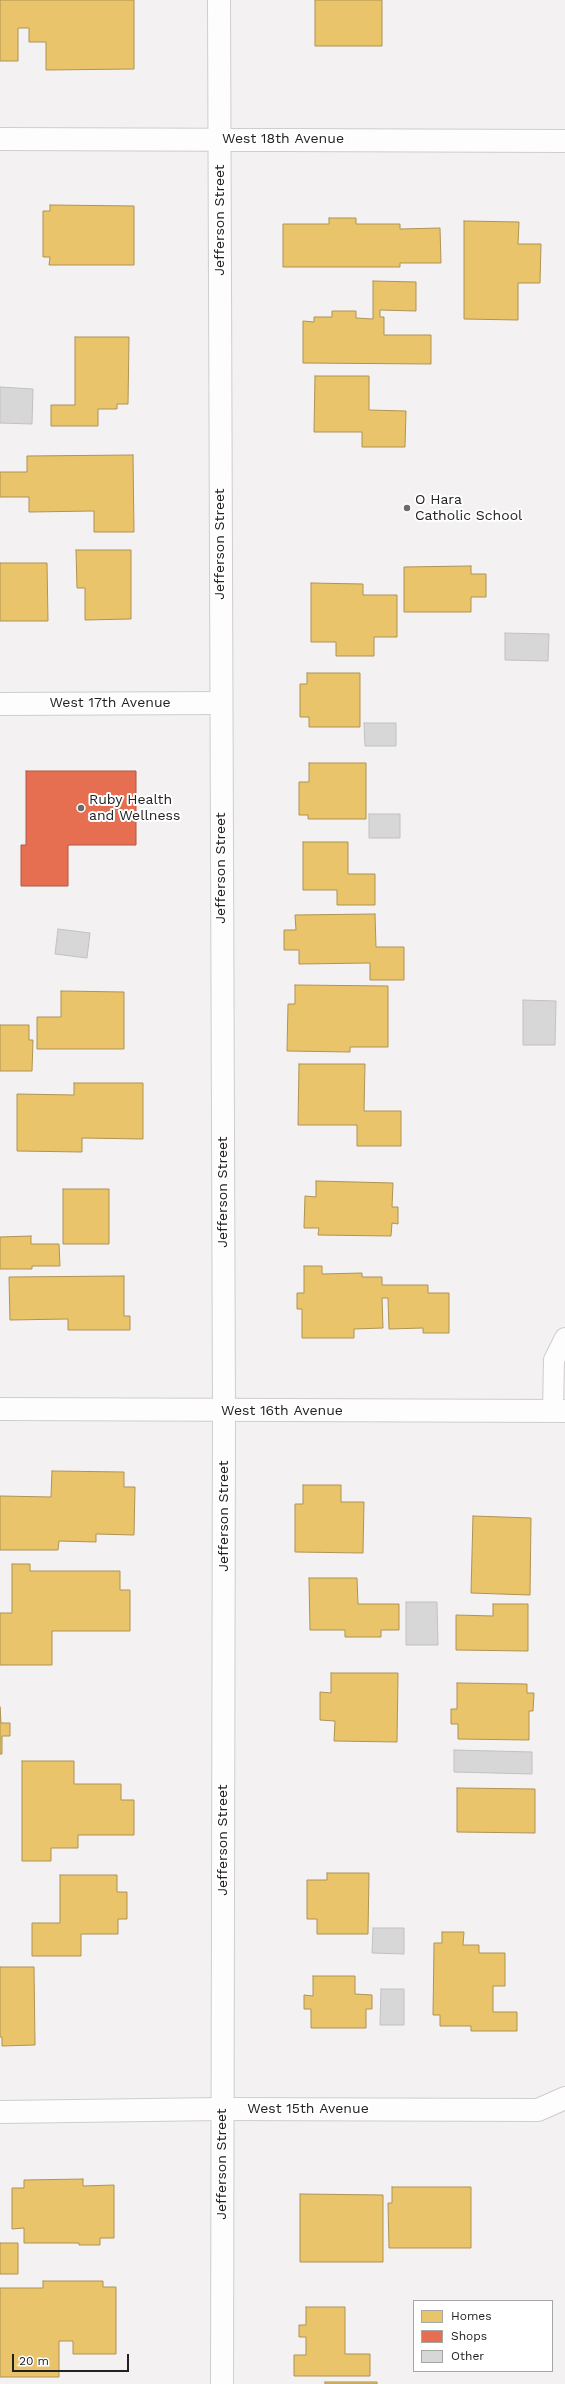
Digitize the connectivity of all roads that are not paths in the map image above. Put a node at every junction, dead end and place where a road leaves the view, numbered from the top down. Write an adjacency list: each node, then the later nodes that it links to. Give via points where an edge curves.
1 (219, 0): 3 (street, Jefferson Street)
2 (0, 139): 3 (street, West 18th Avenue)
3 (219, 139): 4 (street, West 18th Avenue); 5 (street, Jefferson Street)
4 (565, 141)
5 (220, 703): 6 (street, West 17th Avenue); 9 (street, Jefferson Street)
6 (0, 704)
7 (565, 1338): 10 (lane, via 554,1360)
8 (0, 1409): 9 (street, West 16th Avenue)
9 (224, 1411): 10 (street, West 16th Avenue); 12 (street, Jefferson Street)
10 (559, 1411)
11 (565, 2098): 12 (street, West 15th Avenue, via 538,2110)
12 (222, 2109): 13 (street, West 15th Avenue); 14 (street, Jefferson Street)
13 (0, 2112)
14 (222, 2384)

